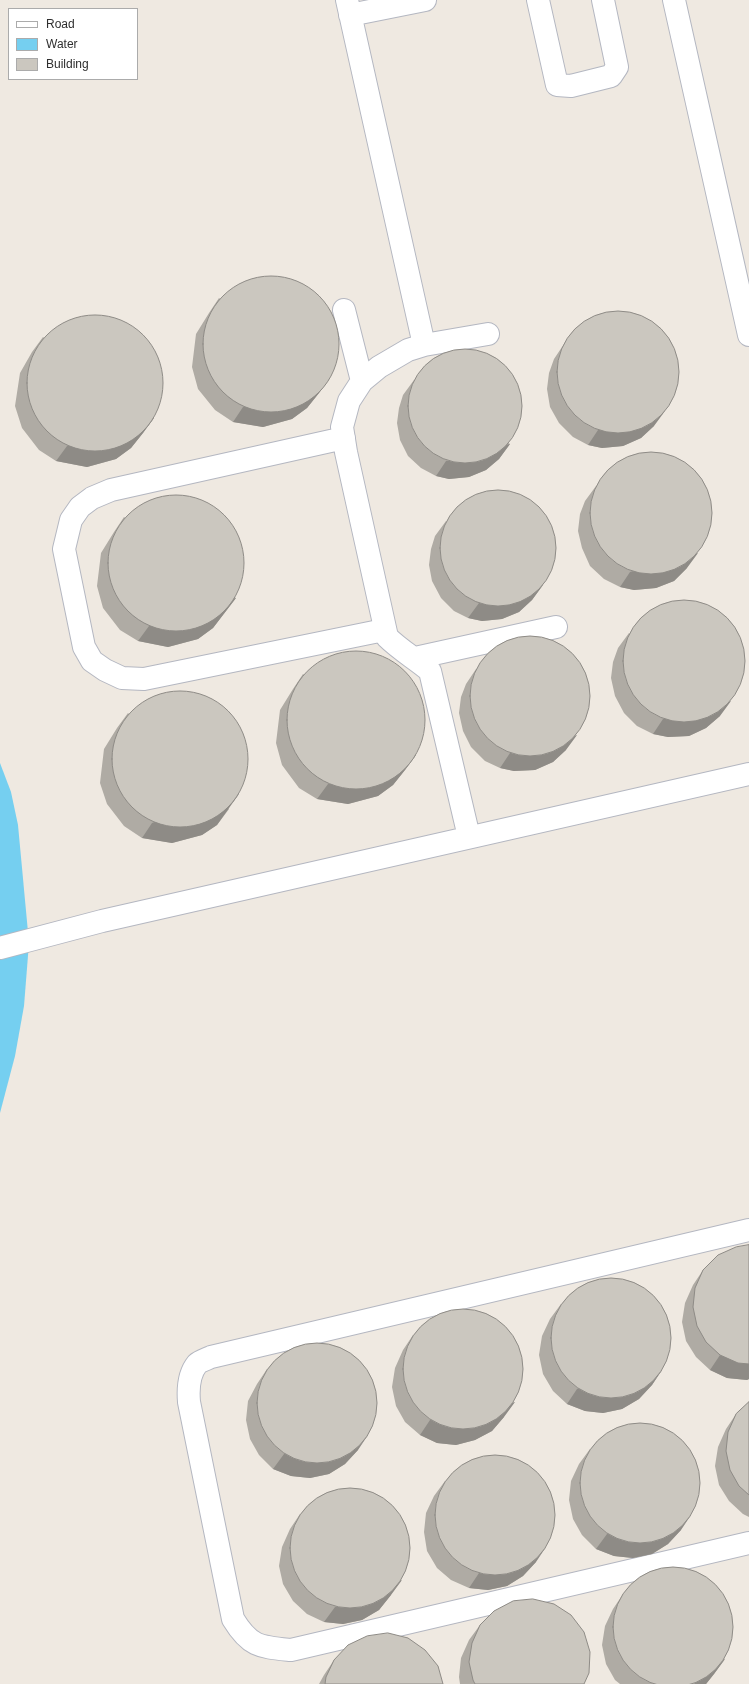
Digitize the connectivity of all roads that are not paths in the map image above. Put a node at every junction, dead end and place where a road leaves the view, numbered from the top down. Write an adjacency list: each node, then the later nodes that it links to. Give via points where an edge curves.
1 (425, 0): 5 (lane)
2 (538, 0): 3 (lane, via 557,85 571,86 611,76 617,67)
3 (603, 0)
4 (674, 0): 8 (lane)
5 (348, 8): 9 (lane)
6 (344, 310): 10 (lane)
7 (488, 334): 9 (lane)
8 (749, 335)
9 (424, 345): 10 (lane, via 408,350 379,367)
10 (362, 381): 11 (lane, via 349,401 342,427)
11 (344, 438): 13 (lane); 13 (lane, via 111,490 92,498 80,507 71,520 64,549 84,647 92,661 105,670 122,678 144,679)
12 (556, 627): 14 (lane)
13 (384, 630): 14 (lane, via 386,638)
14 (414, 658): 16 (lane, via 430,671)
15 (749, 774): 16 (lane)
16 (469, 837): 17 (lane, via 109,920)
17 (0, 948)
18 (749, 1230): 19 (lane, via 211,1356 197,1364 188,1387 233,1619 251,1642 269,1648 291,1650)
19 (749, 1543)

